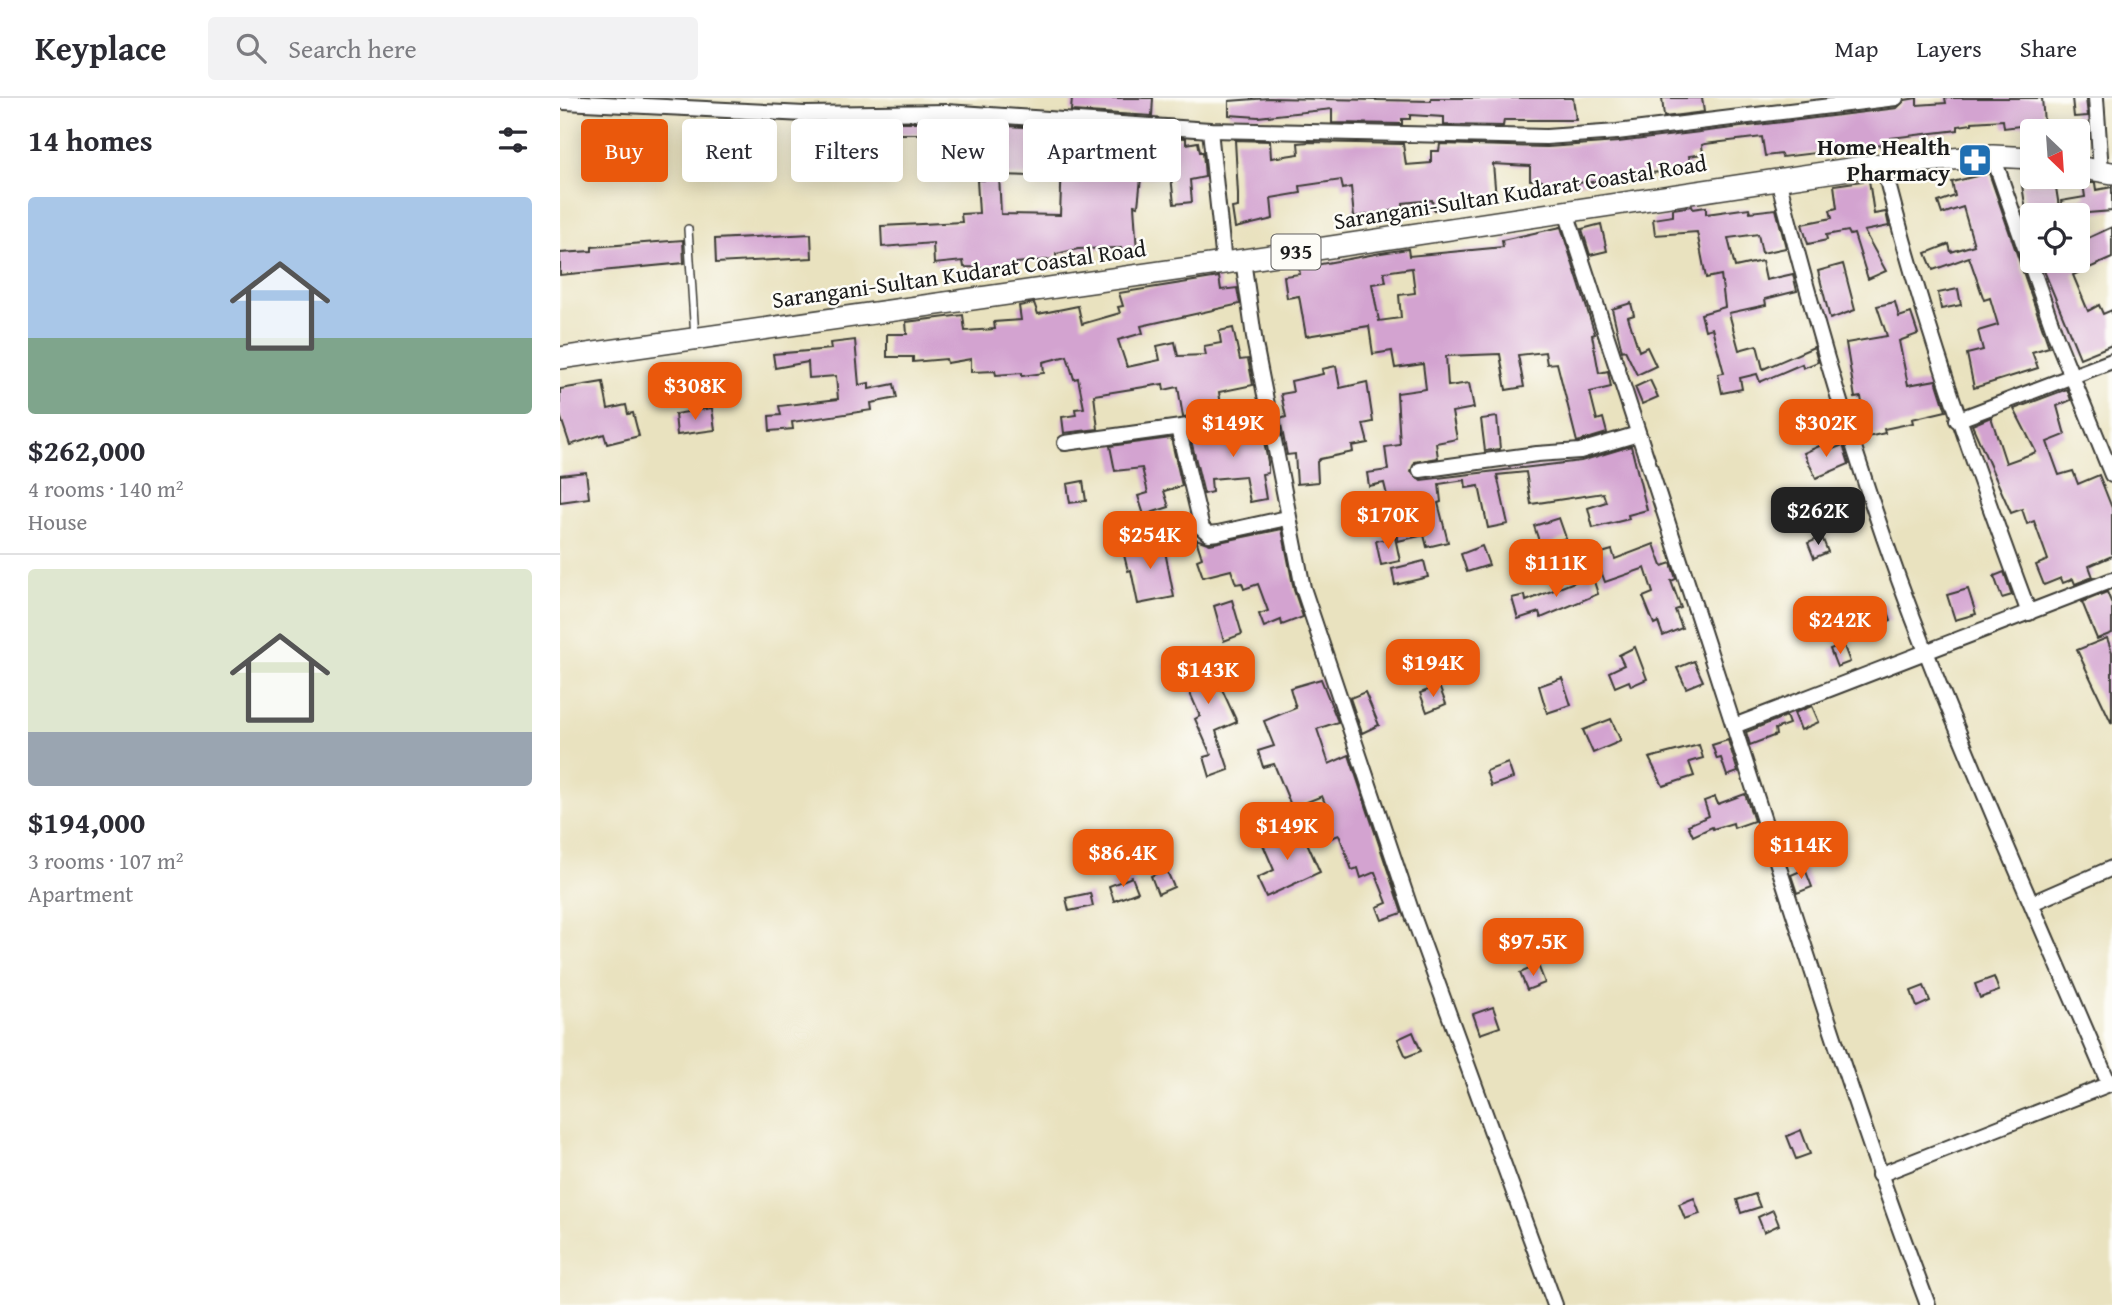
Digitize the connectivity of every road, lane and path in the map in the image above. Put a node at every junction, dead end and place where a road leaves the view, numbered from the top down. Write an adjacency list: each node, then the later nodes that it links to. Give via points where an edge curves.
1 (1896, 98): 4 (street, via 1546,137)
2 (2096, 98): 8 (street)
3 (564, 102): 4 (street, via 805,114 947,112)
4 (1210, 130): 12 (street)
5 (1993, 156): 6 (main road, Sarangani-Sultan Kudarat Coastal Road / 935); 7 (main road, Sarangani-Sultan Kudarat Coastal Road / 935); 16 (street)
6 (2020, 157)
7 (1883, 164): 9 (main road, Sarangani-Sultan Kudarat Coastal Road / 935); 18 (street)
8 (2107, 172)
9 (1778, 179): 10 (main road, Sarangani-Sultan Kudarat Coastal Road / 935); 27 (street, via 1849,433)
10 (1566, 212): 12 (main road, Sarangani-Sultan Kudarat Coastal Road / 935); 20 (street)
11 (688, 229): 13 (lane)
12 (1233, 262): 13 (main road, Sarangani-Sultan Kudarat Coastal Road / 935); 17 (street)
13 (695, 338): 14 (main road, Sarangani-Sultan Kudarat Coastal Road / 935)
14 (560, 358)
15 (2112, 361): 16 (street)
16 (2072, 375): 18 (street); 23 (street)
17 (1268, 415): 19 (street); 24 (street)
18 (1957, 420): 26 (street)
19 (1178, 428): 21 (street); 24 (street, via 1202,528 1209,534)
20 (1638, 434): 22 (street, via 1580,451); 28 (street)
21 (1065, 443)
22 (1420, 470)
23 (2112, 475)
24 (1287, 518): 33 (street, via 1295,560 1336,693 1484,1117)
25 (2112, 580): 26 (street)
26 (2029, 613): 27 (street)
27 (1926, 653): 28 (street); 30 (street)
28 (1734, 726): 32 (street)
29 (2112, 868): 30 (street)
30 (2032, 903): 31 (street)
31 (2111, 1083): 32 (street)
32 (1879, 1175): 34 (street)
33 (1555, 1305)
34 (1928, 1305)

